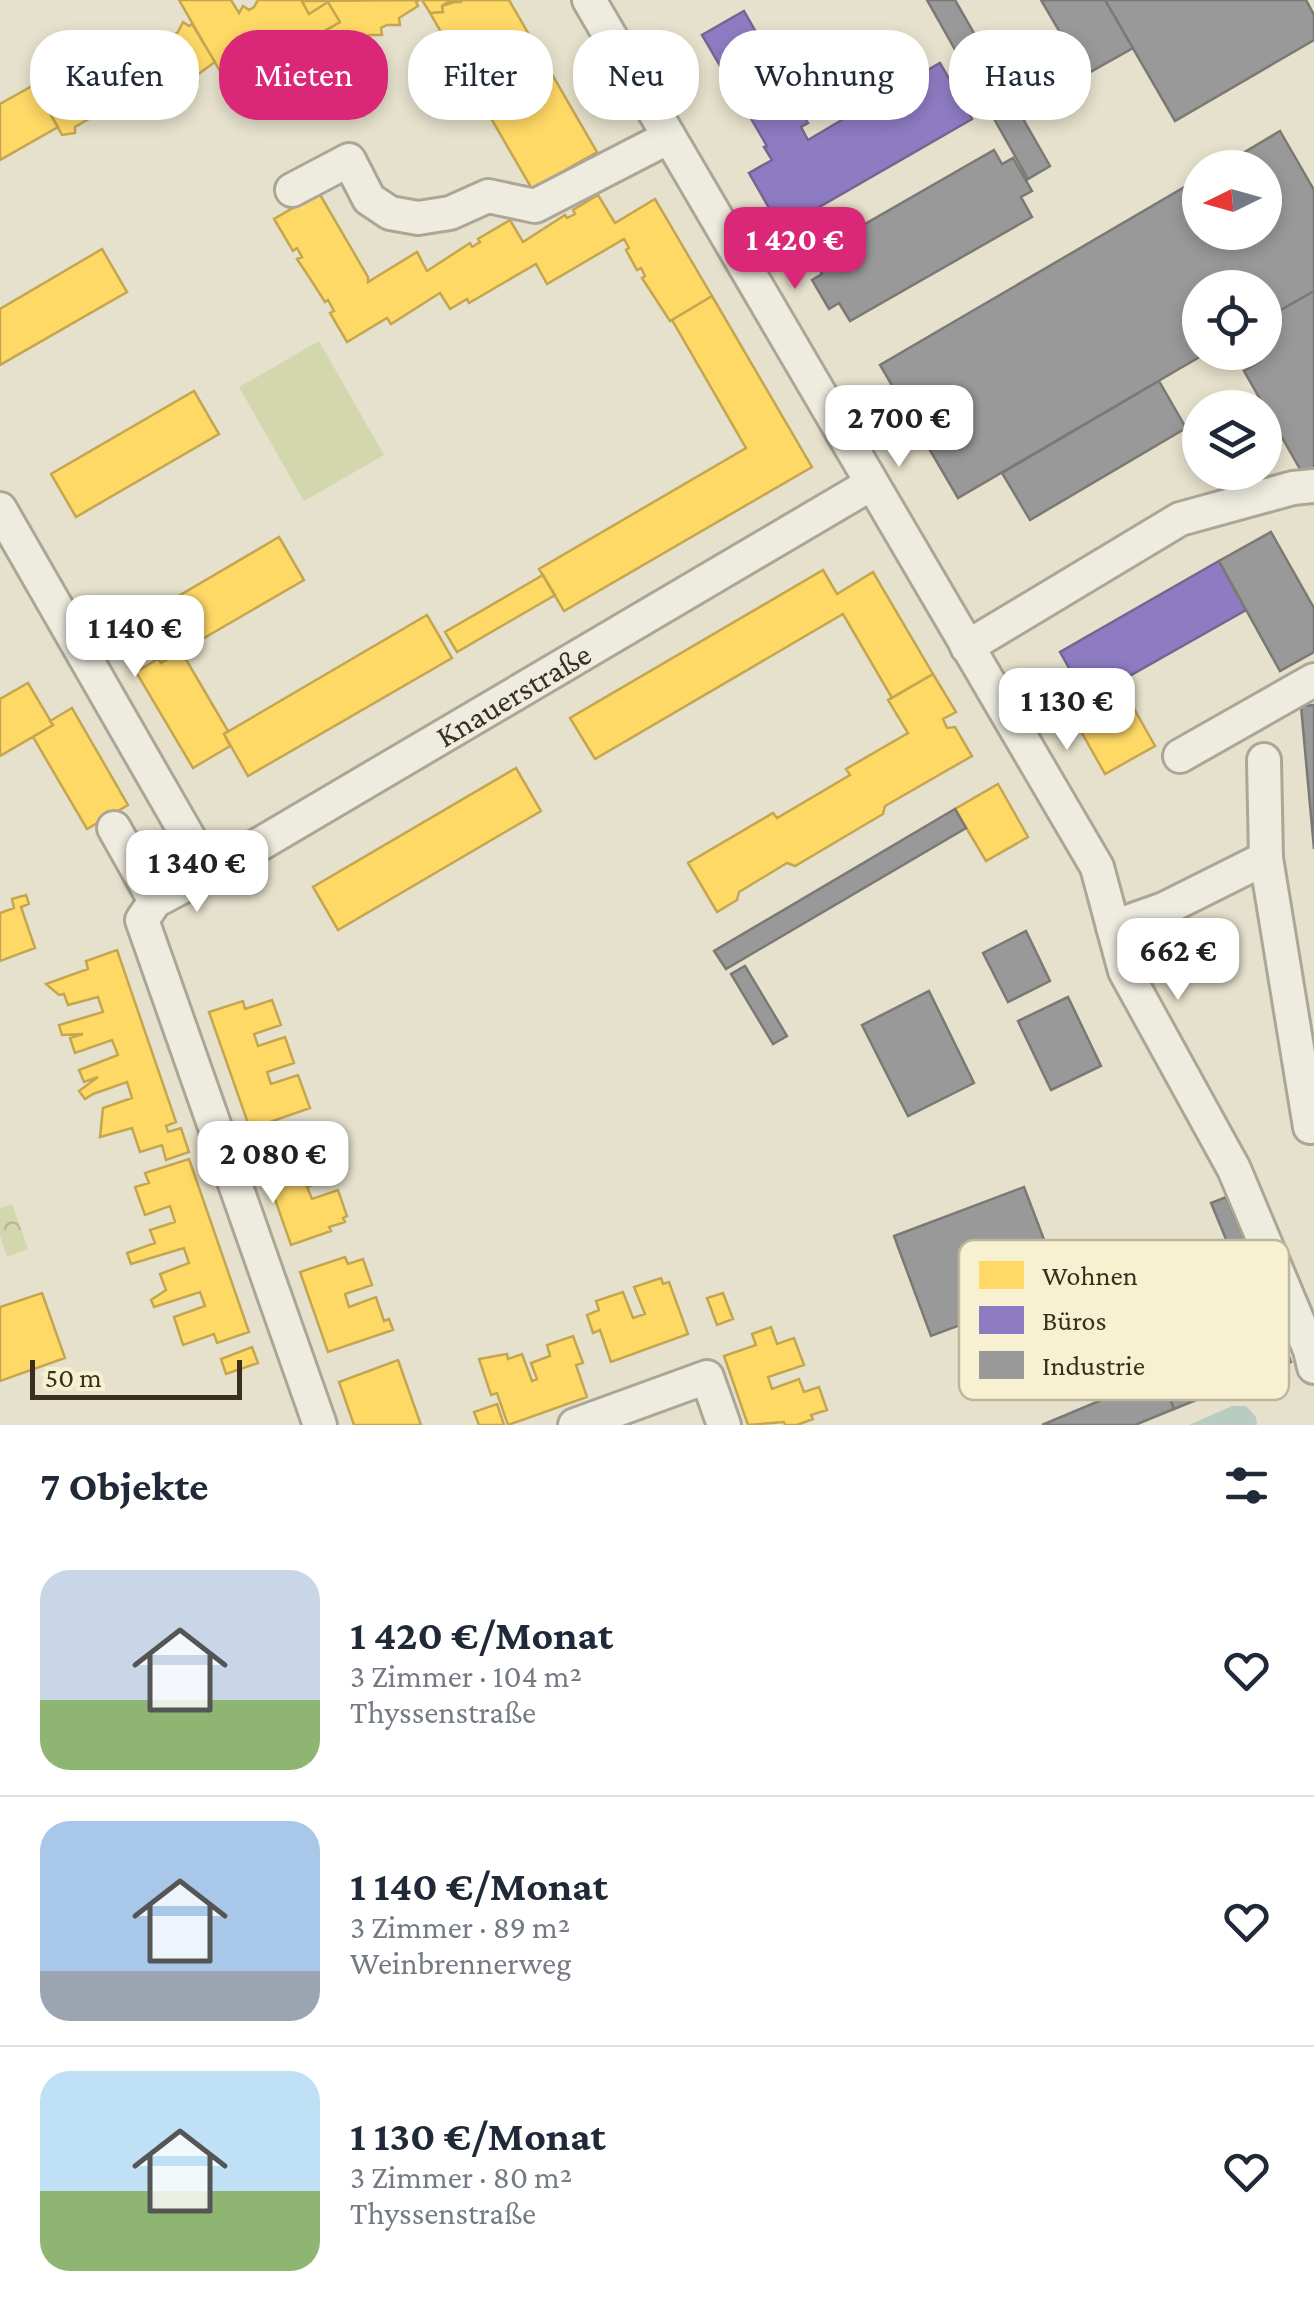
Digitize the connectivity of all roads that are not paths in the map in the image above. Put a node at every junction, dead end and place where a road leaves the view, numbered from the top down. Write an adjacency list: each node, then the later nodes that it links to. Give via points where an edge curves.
1 (589, 0): 2 (street)
2 (668, 137): 3 (street, via 535,206 488,196 450,213 390,213 369,199 349,160); 4 (street)
3 (292, 190)
4 (872, 484): 7 (street); 13 (street, Knauerstraße)
5 (1314, 486): 7 (street, via 1180,519)
6 (0, 509): 13 (street)
7 (968, 647): 15 (street, via 1098,867)
8 (1314, 680): 9 (street)
9 (1180, 756)
10 (1264, 760): 12 (street)
11 (114, 828): 14 (street)
12 (1266, 858): 15 (street, via 1164,910); 16 (street)
13 (209, 872): 14 (street, Knauerstraße)
14 (148, 910): 20 (street)
15 (1113, 927): 17 (street, via 1124,970 1234,1170)
16 (1314, 1126)
17 (1264, 1240)
18 (1289, 1300): 19 (street)
19 (1314, 1366)
20 (320, 1425)
21 (575, 1425): 22 (street, via 706,1376)
22 (724, 1425)

